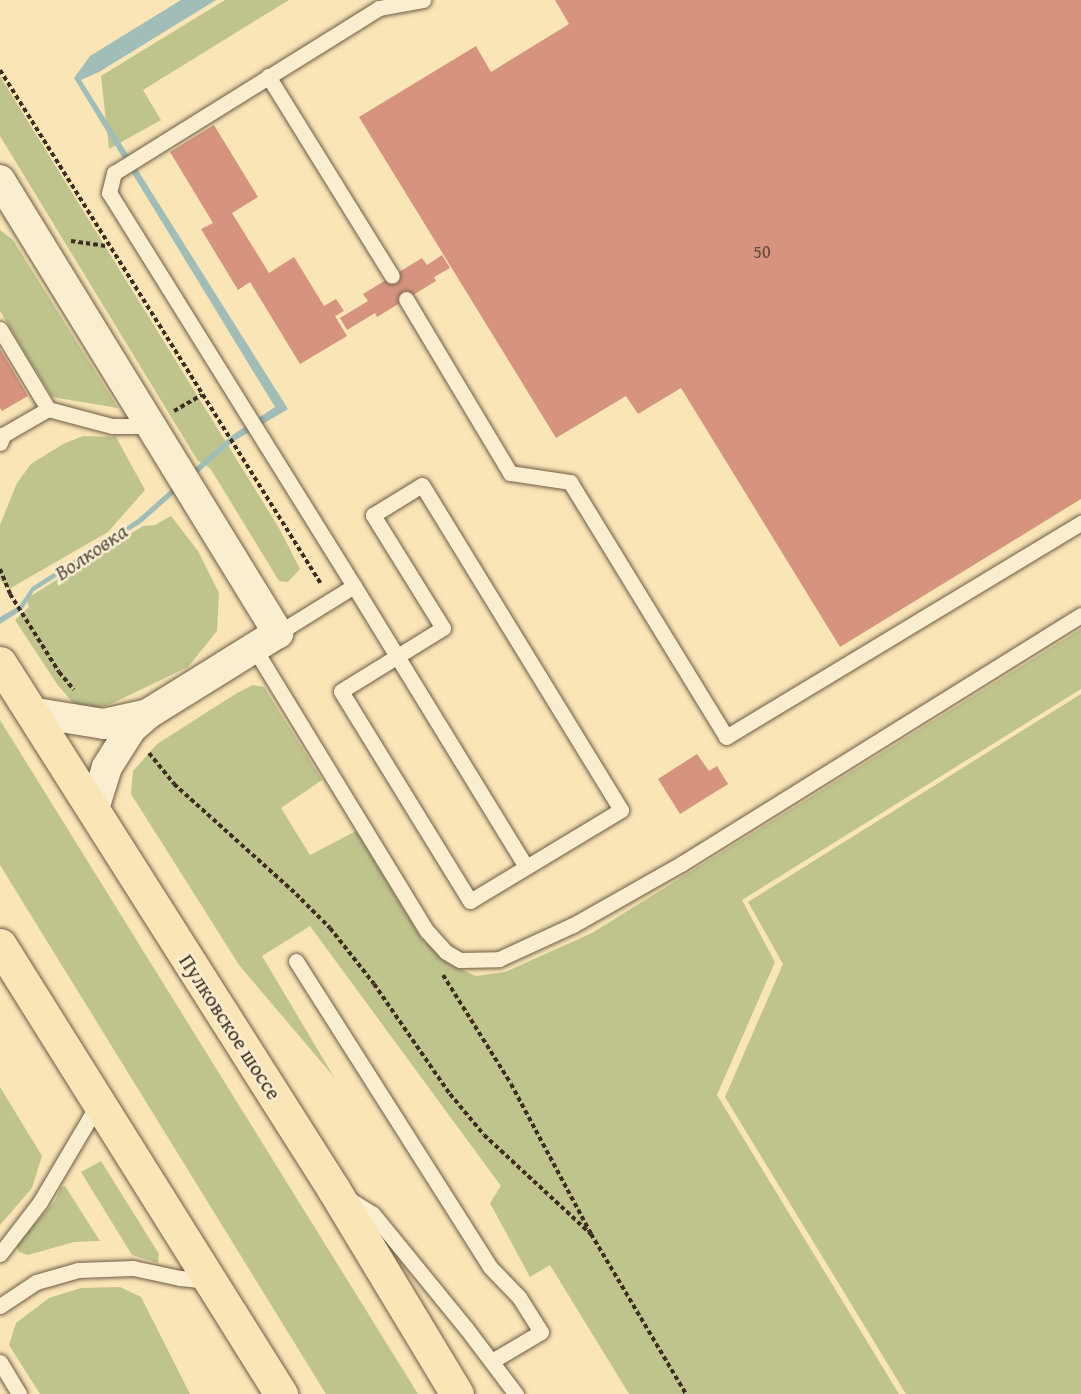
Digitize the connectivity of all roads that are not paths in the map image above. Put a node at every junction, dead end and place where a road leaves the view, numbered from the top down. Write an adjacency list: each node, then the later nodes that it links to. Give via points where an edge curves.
1 (423, 0): 2 (lane, via 379,8)
2 (268, 76): 4 (lane); 11 (lane, via 114,173 109,193)
3 (2, 187): 8 (street)
4 (392, 276)
5 (406, 299): 10 (lane, via 510,473 570,482 726,737)
6 (0, 329): 7 (lane)
7 (48, 409): 8 (lane, via 112,426); 9 (lane)
8 (151, 426): 13 (street)
9 (1, 436)
10 (1081, 524)
11 (354, 586): 13 (lane); 14 (lane)
12 (1081, 615): 13 (lane, via 681,864 573,925 499,959 460,960 446,952 427,931)
13 (266, 640): 17 (street)
14 (397, 656): 19 (lane); 19 (lane, via 341,691 470,902); 19 (lane, via 443,628 374,515 422,485 621,810)
15 (0, 663): 16 (highway, Пулковское шоссе)
16 (30, 712): 17 (street, via 104,724); 18 (highway, Пулковское шоссе)
17 (139, 721): 18 (street, via 107,767)
18 (93, 812): 23 (highway, Пулковское шоссе)
19 (526, 867)
20 (0, 945): 22 (highway)
21 (296, 961): 27 (lane, via 490,1267 519,1298 541,1332)
22 (98, 1104): 24 (lane, via 40,1202); 25 (highway)
23 (334, 1190): 27 (lane, via 373,1214); 31 (highway, Пулковское шоссе)
24 (0, 1254)
25 (208, 1281): 26 (lane, via 133,1268 78,1270 36,1282); 29 (highway)
26 (0, 1306)
27 (492, 1361): 32 (lane)
28 (2, 1371): 30 (lane)
29 (275, 1389)
30 (19, 1394)
31 (457, 1394)
32 (516, 1394)

